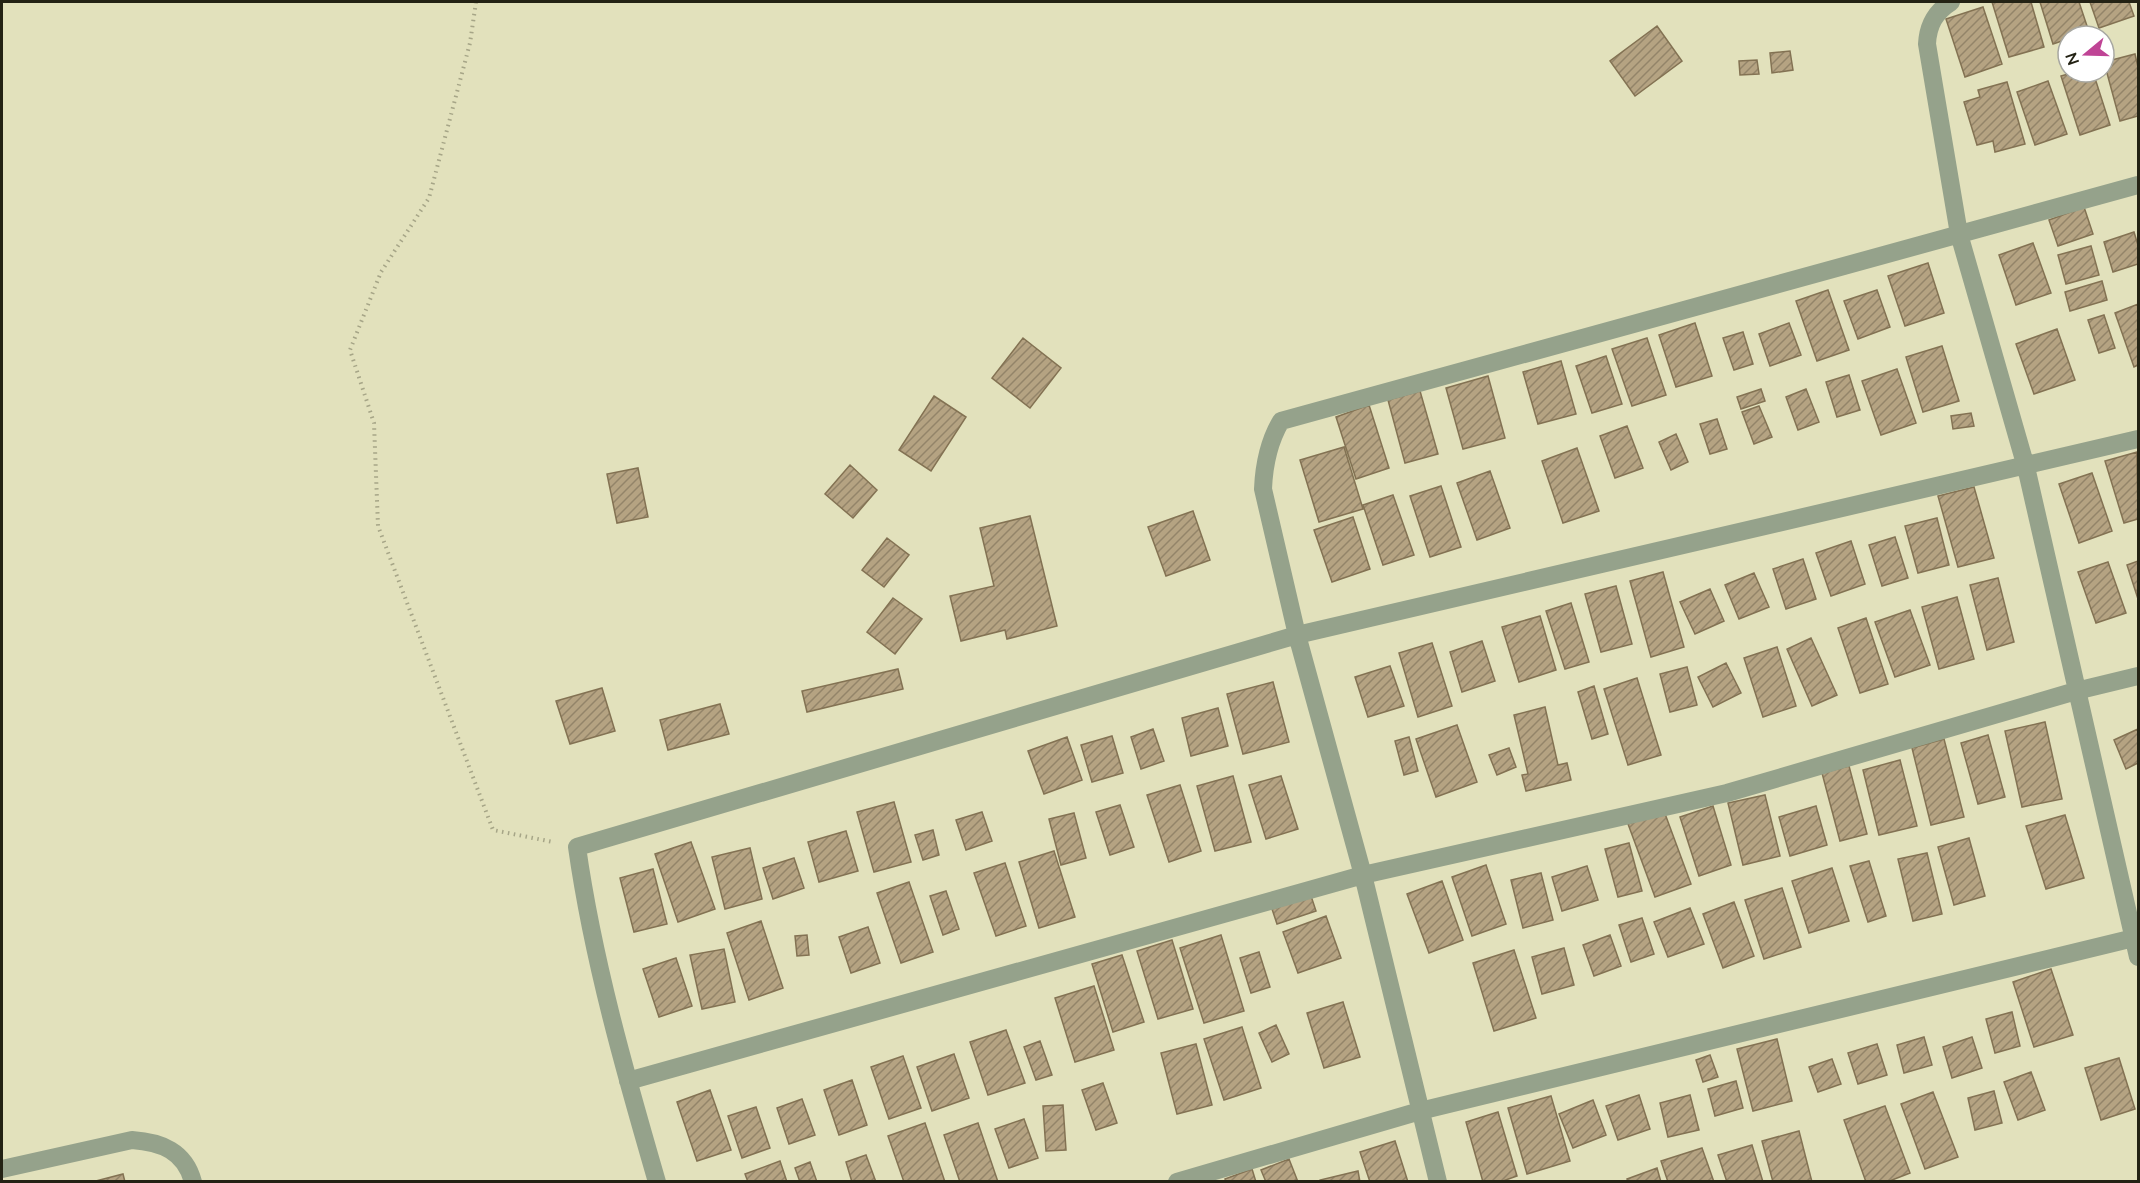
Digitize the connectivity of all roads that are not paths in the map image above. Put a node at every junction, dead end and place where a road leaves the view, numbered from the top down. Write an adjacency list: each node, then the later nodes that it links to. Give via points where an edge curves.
1 (1951, 2): 3 (street, via 1934,16 1927,44)
2 (2139, 185): 3 (street)
3 (1959, 234): 5 (street); 6 (street, via 1281,421 1264,467 1263,489)
4 (2139, 439): 5 (street)
5 (2025, 467): 6 (street); 8 (street)
6 (1297, 635): 9 (street); 12 (street, via 577,847 584,898)
7 (2139, 676): 8 (street)
8 (2076, 691): 9 (street, via 1727,793); 10 (street)
9 (1363, 875): 12 (street); 13 (street)
10 (2136, 937): 11 (street); 13 (street)
11 (2139, 957)
12 (628, 1081): 16 (street)
13 (1420, 1111): 17 (street); 18 (street)
14 (2, 1169): 15 (street, via 132,1140 149,1141 174,1150)
15 (193, 1182)
16 (657, 1182)
17 (1177, 1182)
18 (1438, 1182)

